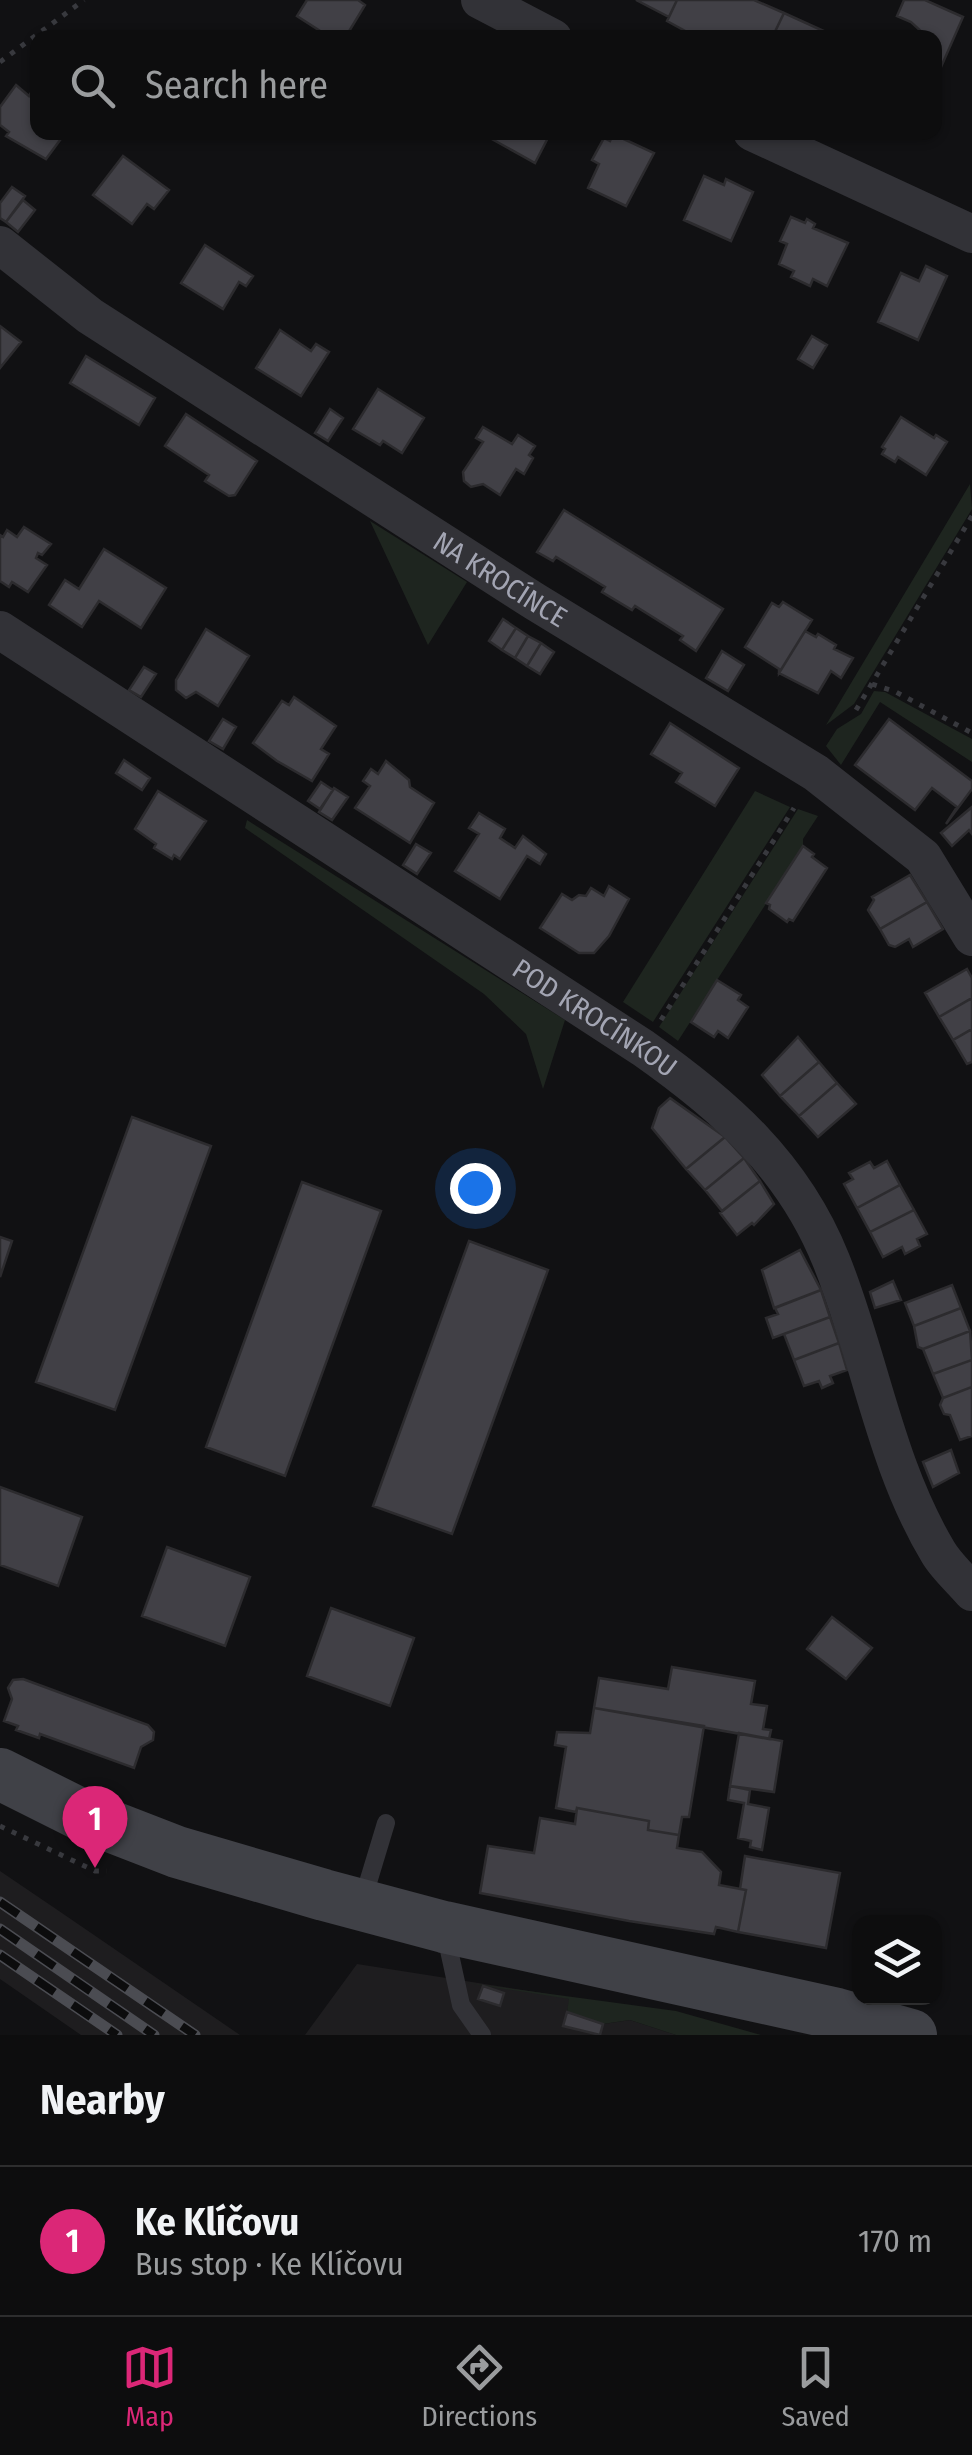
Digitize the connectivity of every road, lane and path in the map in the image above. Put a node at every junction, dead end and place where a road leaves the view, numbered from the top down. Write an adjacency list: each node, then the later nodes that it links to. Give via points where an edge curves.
1 (84, 0): 3 (path)
2 (480, 0): 4 (street)
3 (43, 30)
4 (538, 30)
5 (30, 40): 6 (path)
6 (0, 62)
7 (769, 140): 8 (street)
8 (972, 234)
9 (0, 246): 16 (street, NA KROCÍNCE, via 90,316 534,602 816,773 923,857)
10 (972, 516): 12 (path)
11 (0, 630): 17 (street, POD KROCÍNKOU)
12 (872, 684): 13 (path); 14 (path)
13 (856, 710)
14 (972, 733)
15 (794, 808): 17 (path)
16 (972, 937)
17 (643, 1048): 18 (street, POD KROCÍNKOU, via 748,1131 793,1187 831,1258 902,1480 939,1555)
18 (972, 1592)
19 (0, 1774): 21 (street, via 177,1852)
20 (386, 1823): 21 (lane)
21 (361, 1905): 22 (street)
22 (444, 1927): 23 (lane, via 462,2005); 24 (street)
23 (482, 2035)
24 (911, 2035)

